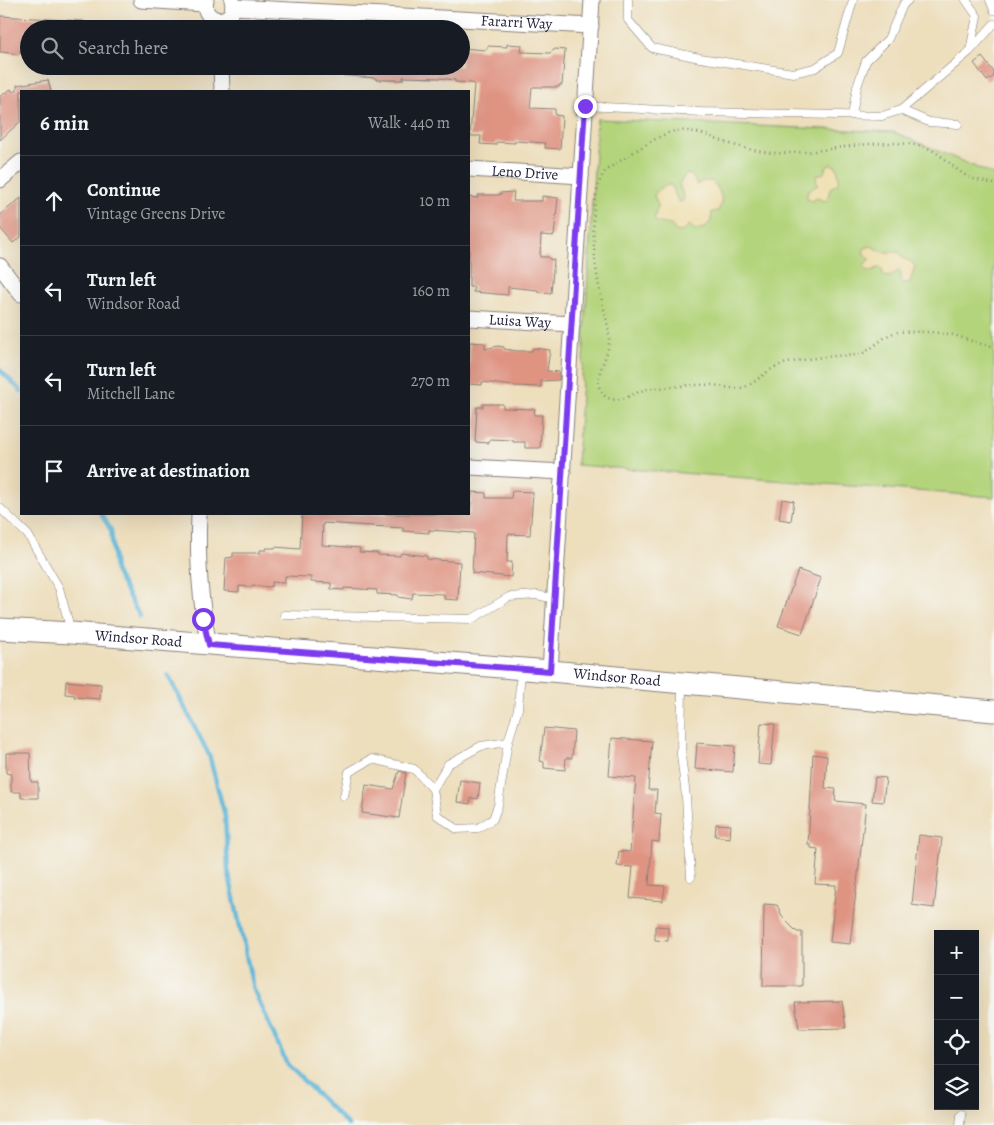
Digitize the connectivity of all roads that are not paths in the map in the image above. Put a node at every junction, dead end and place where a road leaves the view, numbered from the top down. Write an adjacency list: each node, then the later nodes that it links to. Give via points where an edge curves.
1 (141, 0): 8 (street)
2 (592, 0): 14 (street)
3 (628, 0): 4 (lane, via 628,20 652,48 793,73 815,68 838,53)
4 (853, 0)
5 (908, 0): 20 (lane, via 888,39 866,61)
6 (966, 0): 15 (lane, via 977,16)
7 (990, 0): 10 (lane)
8 (205, 2): 11 (street, via 207,13)
9 (233, 3): 12 (street, via 232,11); 14 (street, Fararri Way)
10 (994, 10)
11 (214, 20)
12 (224, 20)
13 (994, 24): 15 (lane)
14 (590, 26): 18 (street)
15 (970, 51): 19 (lane)
16 (221, 75): 17 (street)
17 (222, 90)
18 (585, 106): 20 (lane); 24 (street)
19 (901, 110): 20 (lane, via 882,116); 21 (lane, via 929,122)
20 (852, 115)
21 (958, 124)
22 (20, 163): 25 (street)
23 (470, 169): 24 (street, Leno Drive)
24 (581, 176): 29 (street)
25 (0, 180)
26 (0, 266): 27 (street)
27 (20, 293)
28 (470, 318): 29 (street, Luisa Way)
29 (572, 324): 31 (street)
30 (470, 467): 31 (street)
31 (563, 472): 34 (street)
32 (0, 508): 37 (lane, via 28,535 59,588)
33 (199, 515): 38 (street, via 203,619)
34 (555, 599): 35 (lane, via 537,595 509,597 472,619); 40 (street)
35 (284, 615)
36 (0, 629): 37 (main road, Windsor Road)
37 (71, 633): 38 (main road, Windsor Road)
38 (209, 645): 39 (main road, Windsor Road)
39 (521, 669): 40 (main road, Windsor Road); 43 (lane, via 518,709)
40 (550, 671): 41 (main road, Windsor Road)
41 (682, 683): 42 (main road, Windsor Road); 46 (lane, via 681,755)
42 (994, 711)
43 (508, 742): 44 (lane, via 481,746 448,764); 44 (lane, via 498,805 493,818 478,828 457,829 437,816)
44 (433, 788): 45 (lane, via 414,769 372,759 349,772)
45 (344, 796)
46 (691, 877)
47 (961, 1114): 48 (lane)
48 (960, 1125)

